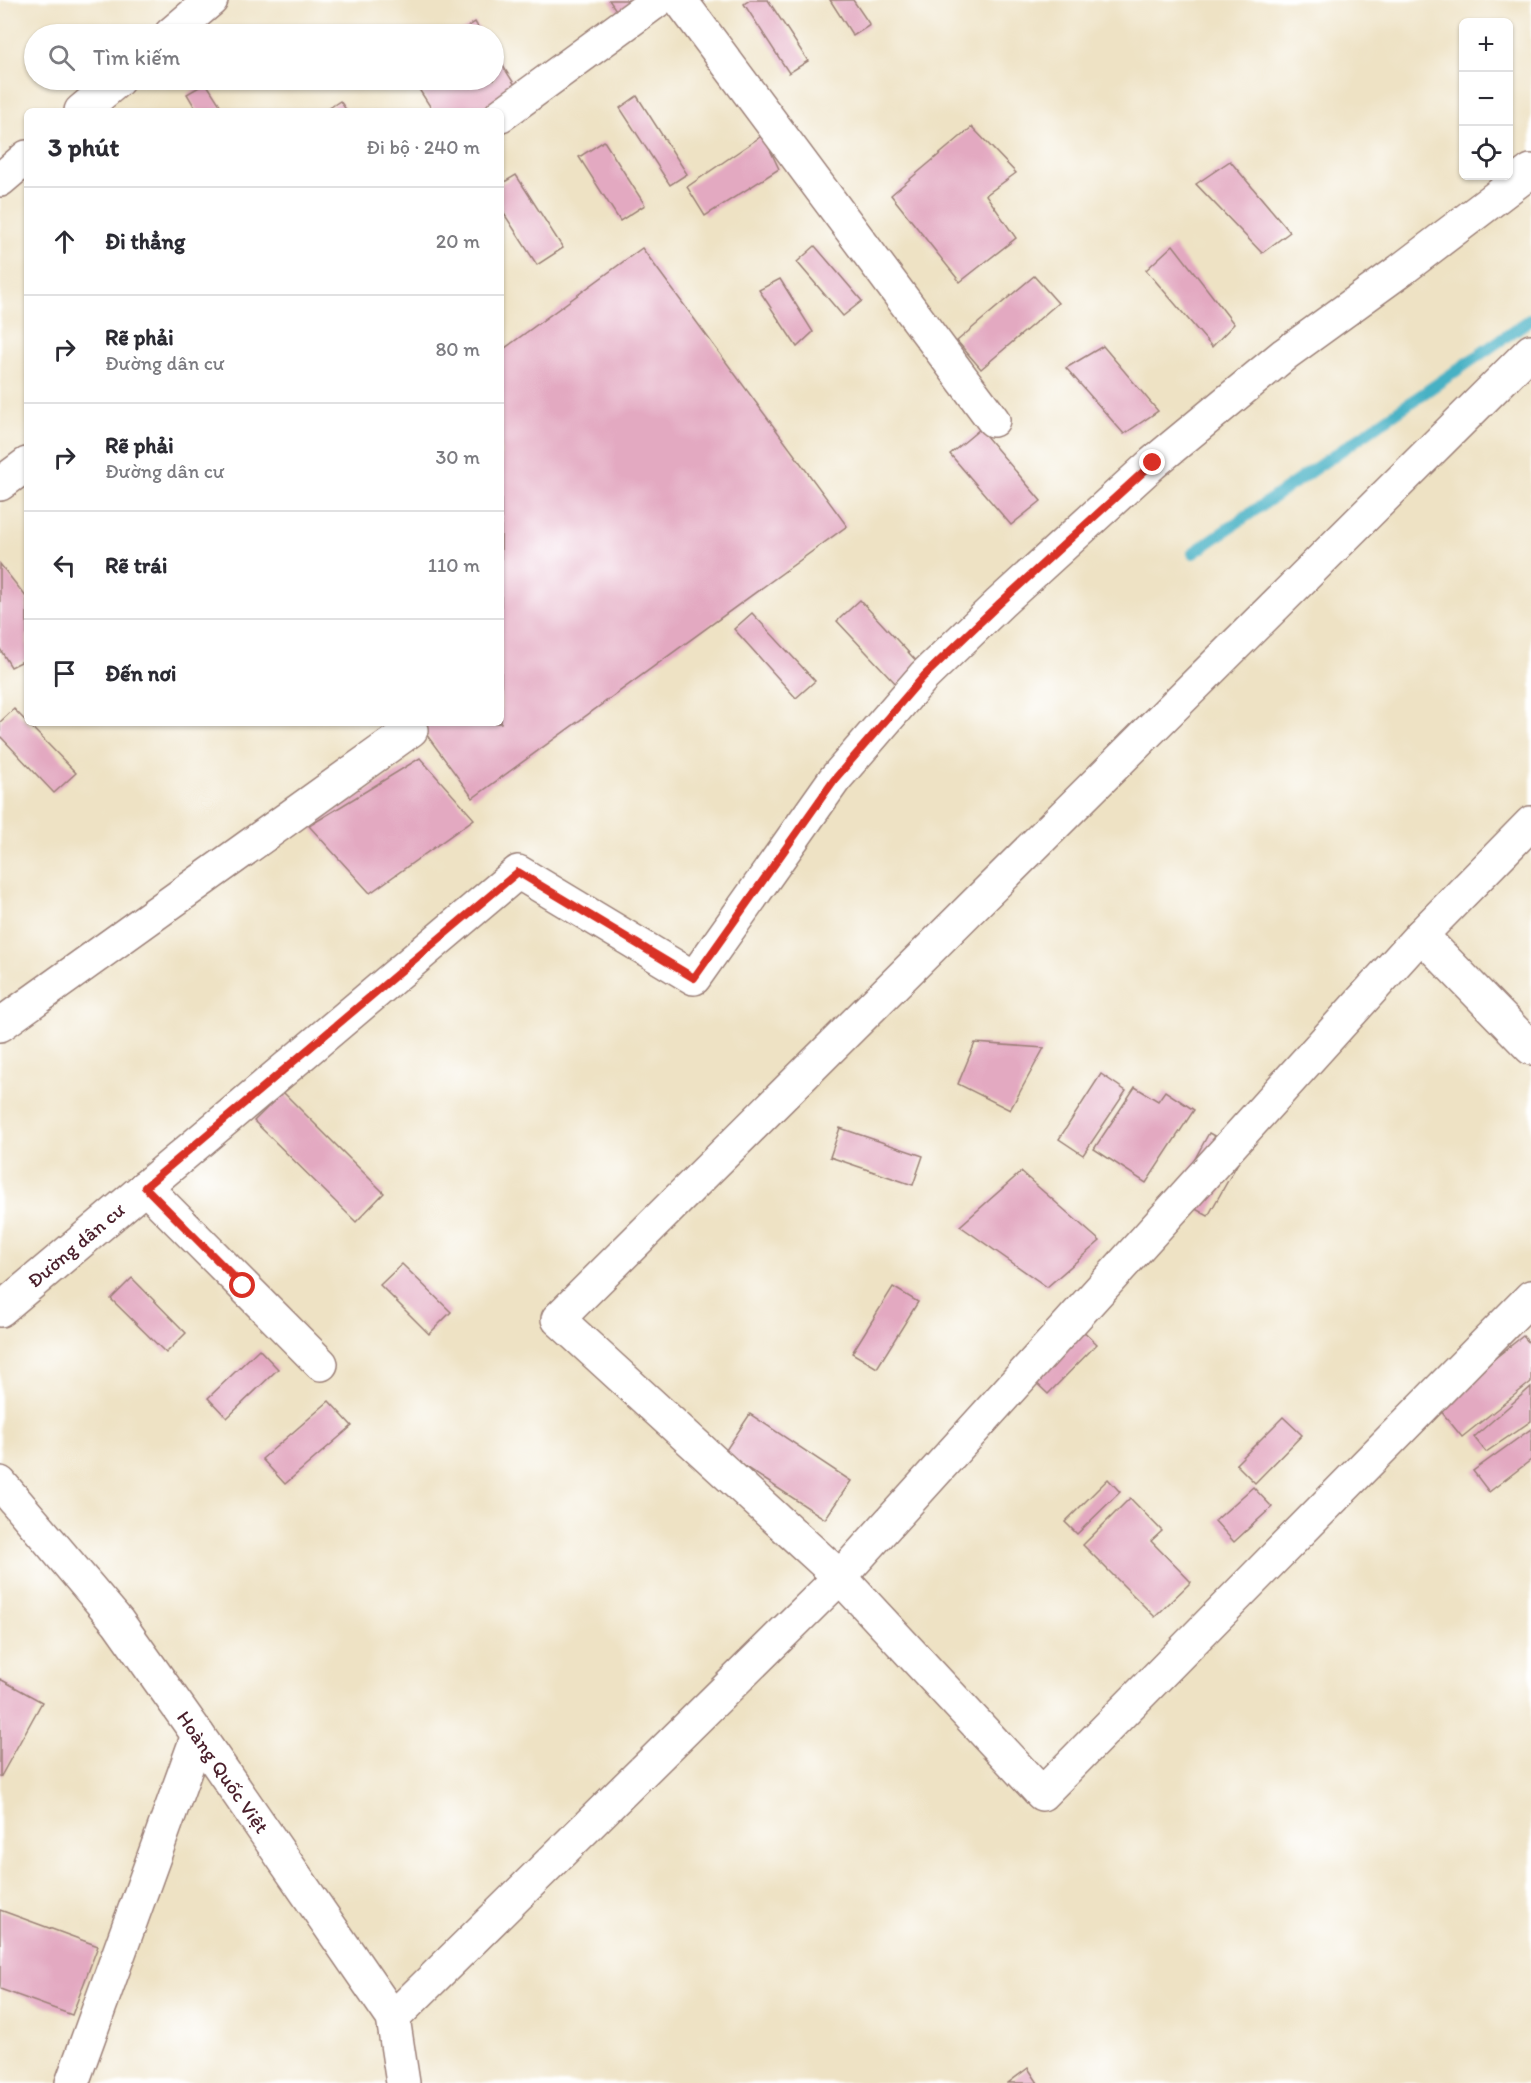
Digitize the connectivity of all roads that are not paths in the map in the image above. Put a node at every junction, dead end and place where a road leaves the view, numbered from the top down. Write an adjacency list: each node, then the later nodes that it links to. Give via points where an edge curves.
1 (211, 0): 4 (street)
2 (658, 0): 7 (street)
3 (680, 0): 10 (street)
4 (183, 24)
5 (106, 90): 6 (street)
6 (85, 108)
7 (504, 114)
8 (1531, 171): 18 (street, Đường dân cư, via 1285,354 1197,426 940,660 834,780 694,978 518,872)
9 (1531, 351): 23 (street, via 558,1319)
10 (993, 420)
11 (24, 466): 12 (street)
12 (0, 484)
13 (411, 730): 16 (street)
14 (1531, 823): 15 (street)
15 (1421, 935): 17 (street); 23 (street)
16 (0, 1025)
17 (1531, 1047)
18 (145, 1187): 20 (street, Đường dân cư); 21 (street)
19 (1531, 1297): 23 (street, via 1042,1794)
20 (0, 1310)
21 (321, 1364)
22 (0, 1483): 24 (street, Hoàng Quốc Việt, via 118,1622)
23 (840, 1577): 25 (street)
24 (198, 1735): 25 (street, Hoàng Quốc Việt); 26 (street)
25 (393, 2018): 27 (street, Hoàng Quốc Việt)
26 (72, 2083)
27 (403, 2083)

